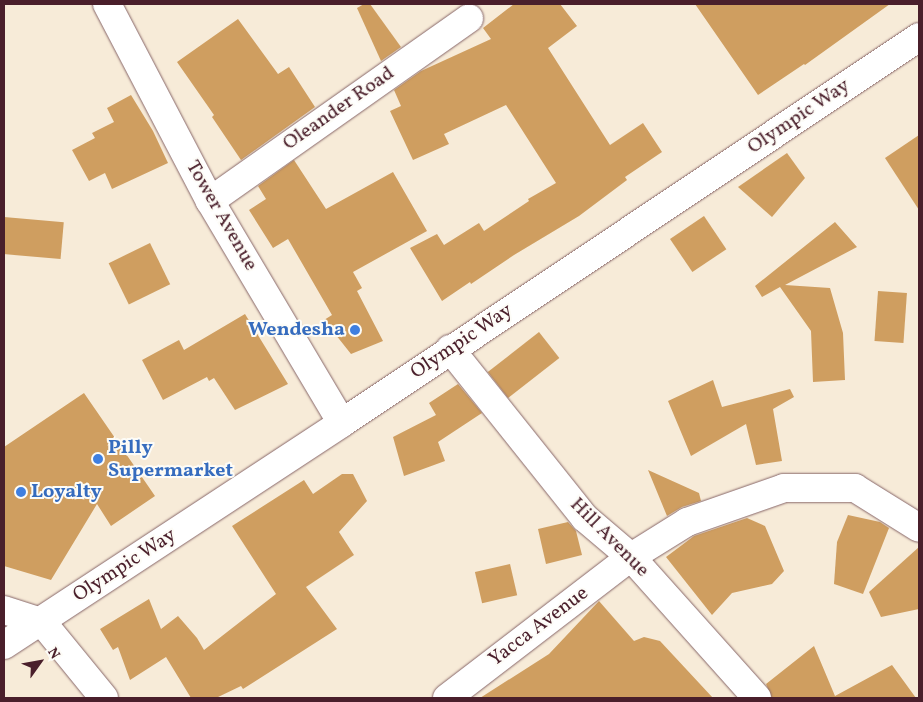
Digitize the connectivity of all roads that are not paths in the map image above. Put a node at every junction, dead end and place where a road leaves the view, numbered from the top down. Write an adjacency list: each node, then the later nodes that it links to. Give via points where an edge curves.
1 (107, 4): 4 (street, Tower Avenue)
2 (469, 18): 4 (street, Oleander Road)
3 (919, 37): 5 (street, Olympic Way)
4 (210, 201): 6 (street, Tower Avenue)
5 (450, 349): 6 (street, Olympic Way); 8 (street, Hill Avenue, via 584,518)
6 (342, 423): 10 (street, Olympic Way)
7 (919, 528): 8 (street, Yacca Avenue, via 855,488 784,488 687,522)
8 (630, 557): 13 (street, Yacca Avenue); 14 (street, Hill Avenue)
9 (4, 610): 10 (street)
10 (42, 622): 11 (street, Olympic Way); 12 (street)
11 (4, 645)
12 (104, 698)
13 (447, 698)
14 (757, 698)

